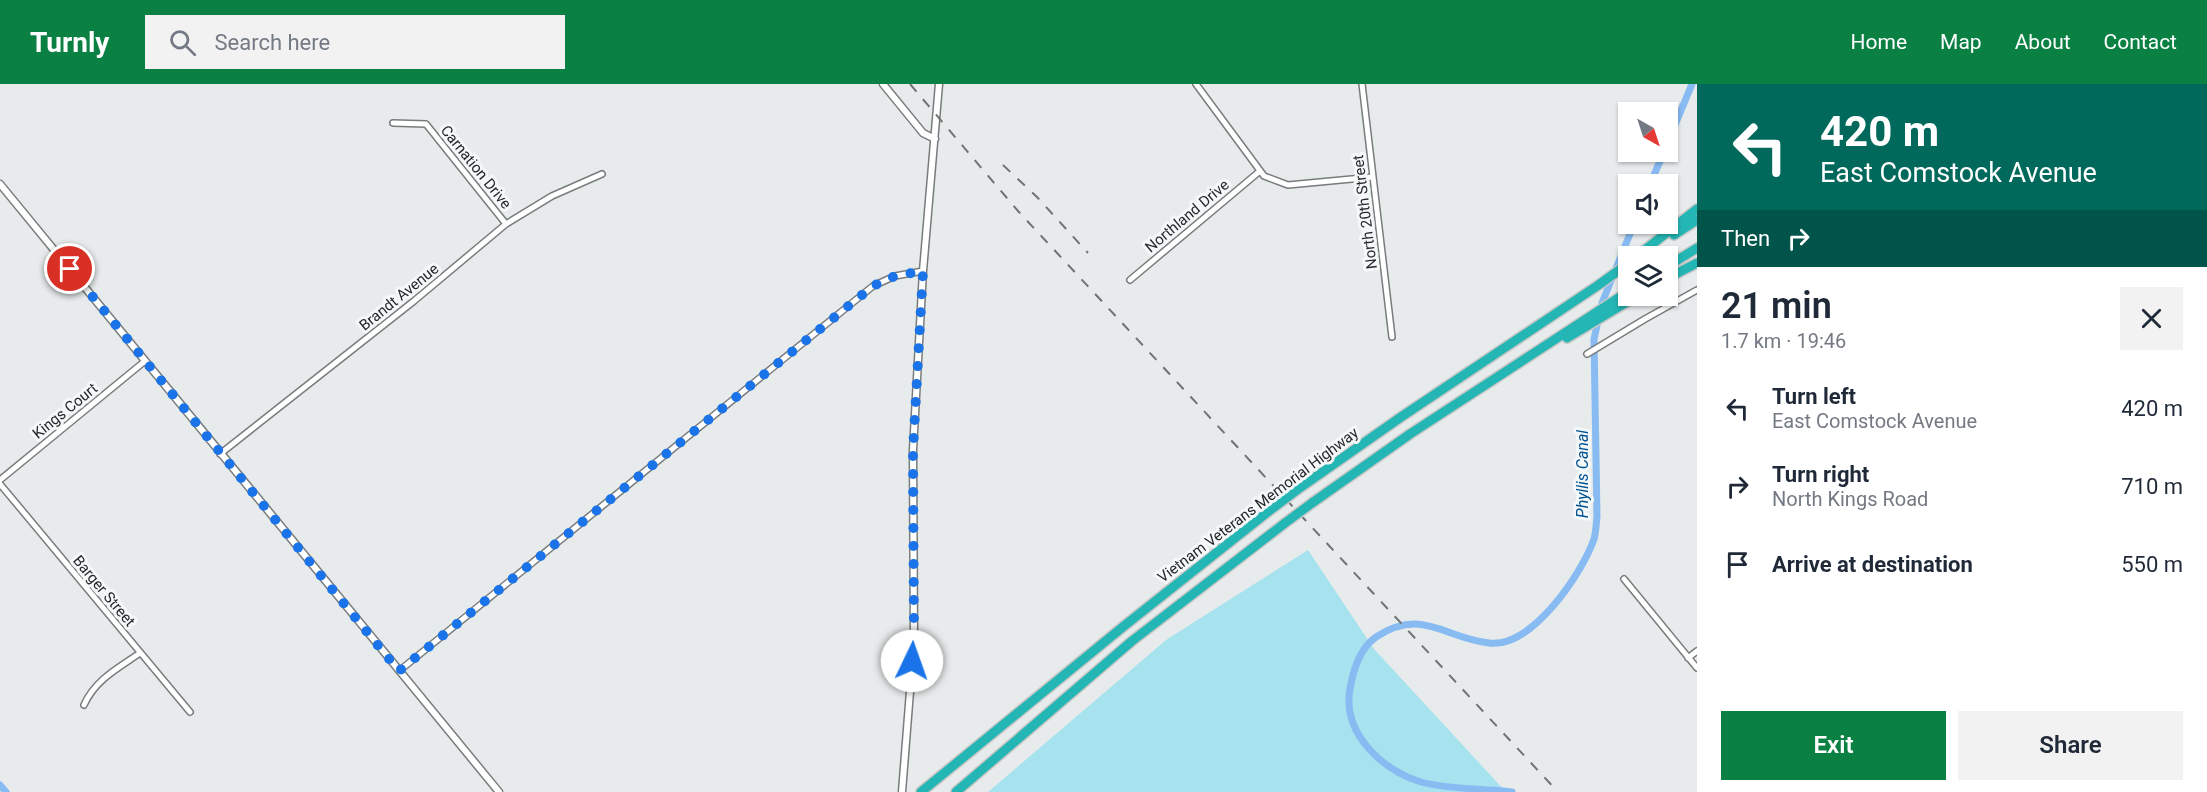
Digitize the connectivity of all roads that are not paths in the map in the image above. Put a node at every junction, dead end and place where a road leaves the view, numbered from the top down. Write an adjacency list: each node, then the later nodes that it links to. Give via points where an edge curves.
1 (883, 84): 6 (street, via 923,133)
2 (939, 84): 6 (street)
3 (1196, 84): 7 (street)
4 (1362, 84): 9 (street, North 20th Street)
5 (393, 123): 13 (street, Carnation Drive, via 426,123)
6 (935, 139): 19 (street)
7 (1260, 171): 9 (street, via 1288,185); 22 (street, Northland Drive)
8 (602, 174): 13 (street, Brandt Avenue, via 552,196)
9 (1373, 177): 27 (street, North 20th Street)
10 (0, 184): 29 (street)
11 (1697, 209): 14 (highway)
12 (1697, 220): 15 (highway)
13 (506, 224): 31 (street, Brandt Avenue)
14 (1651, 246)
15 (1654, 246)
16 (1697, 248): 17 (highway)
17 (1678, 260)
18 (1697, 263): 21 (highway)
19 (923, 271): 38 (street, via 895,276 873,286); 41 (street, via 912,462 914,641)
20 (1618, 271): 43 (highway, Vietnam Veterans Memorial Highway, bridge, via 1301,487)
21 (1678, 273)
22 (1130, 280)
23 (1697, 290): 28 (street)
24 (1618, 301): 26 (highway)
25 (1618, 303): 26 (highway)
26 (1614, 305): 30 (highway, via 1589,316); 30 (highway, via 1585,328)
27 (1392, 337)
28 (1587, 354)
29 (145, 360): 31 (street); 32 (street, Kings Court)
30 (1501, 374): 44 (highway, Vietnam Veterans Memorial Highway, bridge, via 1285,523 1132,641)
31 (220, 454): 38 (street)
32 (0, 482): 35 (street, Barger Street)
33 (1624, 579): 36 (street)
34 (1697, 651): 36 (street)
35 (140, 653): 39 (street, via 100,681); 40 (street, Barger Street)
36 (1689, 658): 37 (street)
37 (1697, 668)
38 (399, 671): 42 (street)
39 (84, 705)
40 (190, 712)
41 (903, 789)
42 (498, 792)
43 (921, 792)
44 (956, 792)

